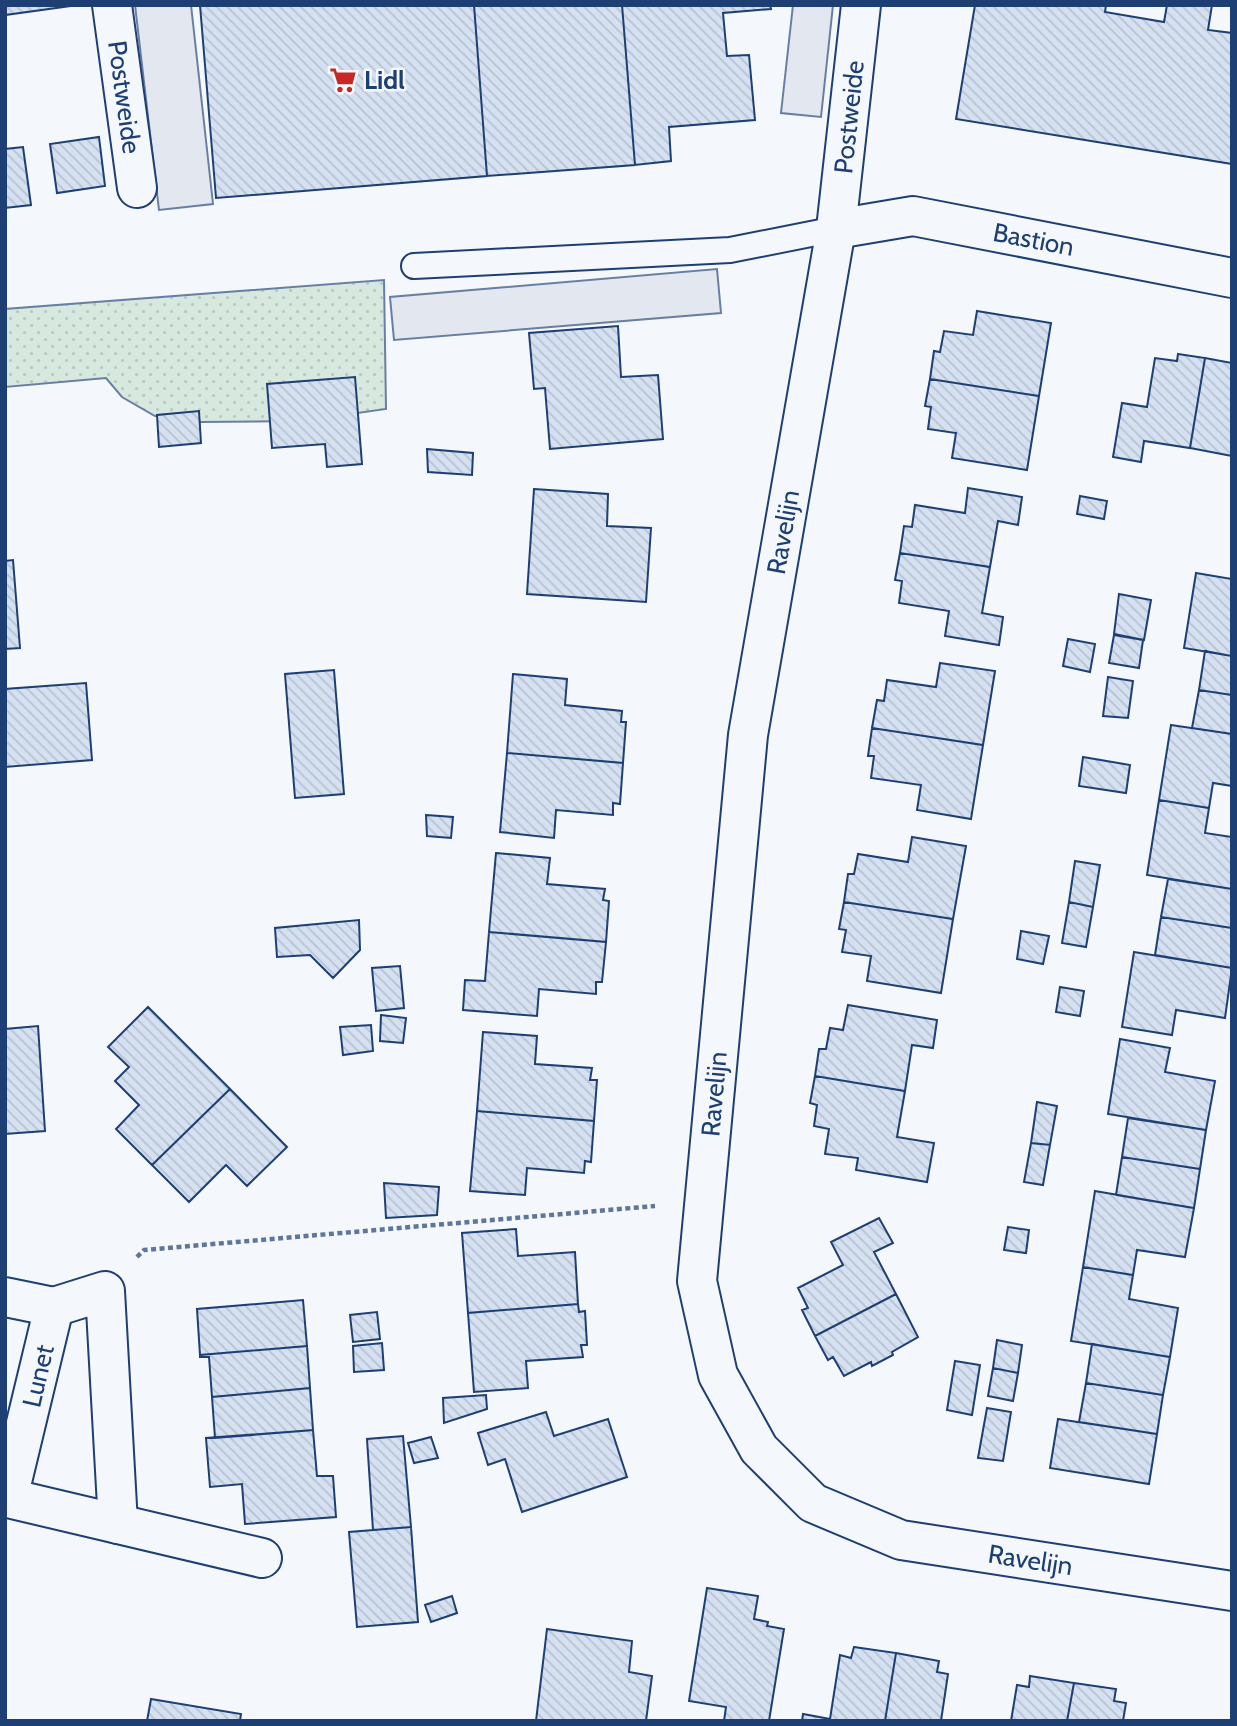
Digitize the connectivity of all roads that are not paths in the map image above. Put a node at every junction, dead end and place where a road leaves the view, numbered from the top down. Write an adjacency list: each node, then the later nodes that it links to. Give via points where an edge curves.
1 (112, 5): 3 (street, Postweide)
2 (861, 5): 4 (street, Postweide)
3 (137, 188)
4 (836, 229): 5 (lane, via 730,250); 6 (street, Bastion, via 913,216); 11 (street, Ravelijn, via 748,735 697,1281 718,1375 759,1449 813,1503 901,1541)
5 (414, 266)
6 (1232, 278)
7 (5, 1297): 8 (street, Lunet)
8 (54, 1307): 9 (street, Lunet, via 105,1291); 9 (street, Lunet, via 8,1498)
9 (118, 1524): 10 (street, Lunet)
10 (262, 1558)
11 (1232, 1591)

